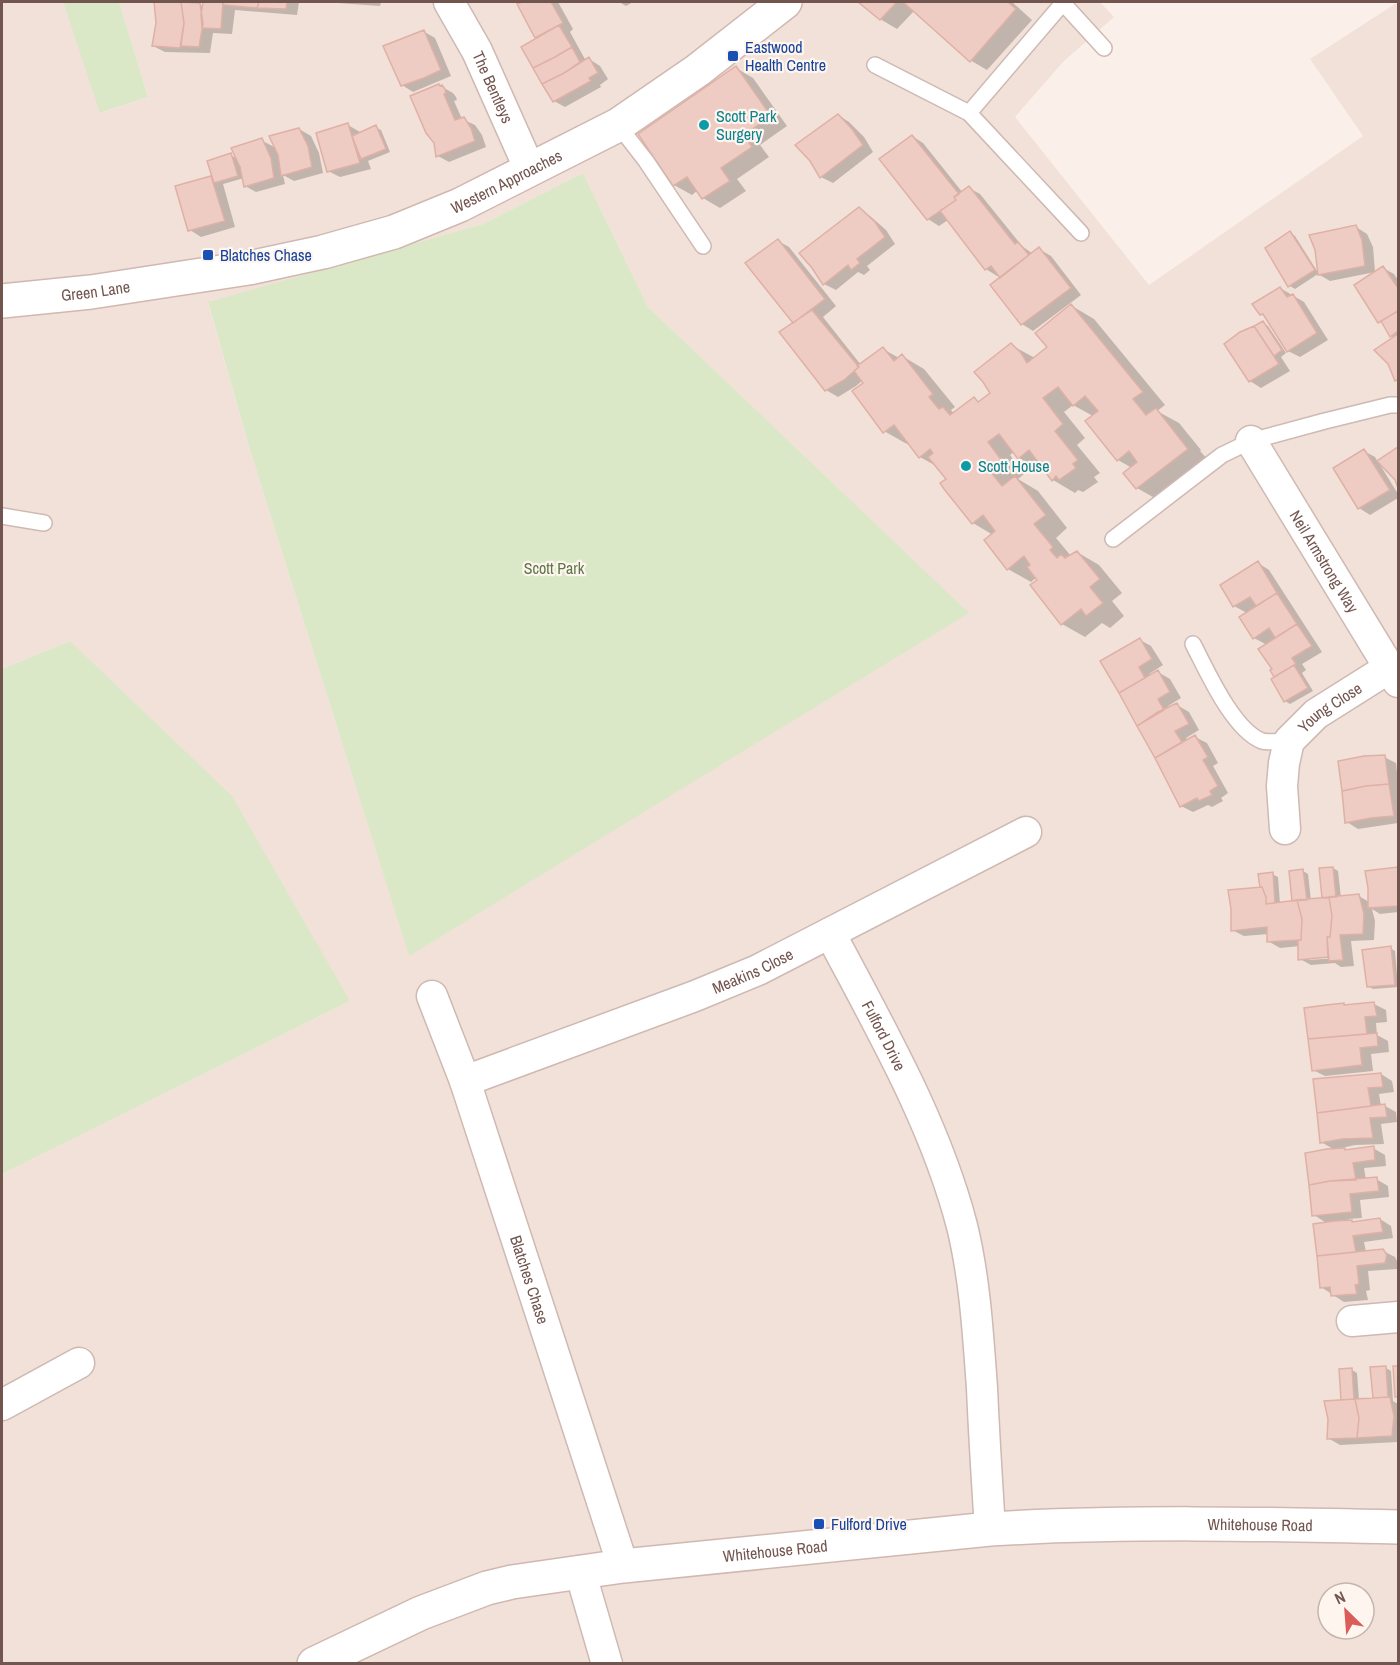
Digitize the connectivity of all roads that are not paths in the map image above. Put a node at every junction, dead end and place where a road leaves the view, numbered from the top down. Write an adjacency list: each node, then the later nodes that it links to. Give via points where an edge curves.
1 (785, 2): 7 (street, Western Approaches, via 698,70)
2 (1062, 2): 4 (lane); 6 (lane)
3 (453, 3): 8 (street, The Bentleys)
4 (1104, 48)
5 (875, 65): 6 (lane)
6 (969, 113): 9 (lane)
7 (618, 125): 8 (street, Western Approaches); 10 (lane)
8 (530, 170): 11 (street, Western Approaches, via 394,232 323,252)
9 (1081, 233)
10 (703, 246)
11 (189, 277): 12 (street, Green Lane)
12 (2, 301)
13 (1398, 405): 14 (lane)
14 (1251, 441): 17 (lane, via 1222,455); 19 (street, Neil Armstrong Way)
15 (2, 516): 16 (lane)
16 (44, 523)
17 (1113, 539)
18 (1193, 644): 20 (lane, via 1229,710 1247,733 1263,742)
19 (1394, 675): 20 (street, Young Close, via 1316,714)
20 (1289, 741): 21 (street, Young Close, via 1282,786)
21 (1285, 829)
22 (1026, 832): 23 (street, Meakins Close)
23 (830, 933): 25 (street, Meakins Close, via 758,970 695,996); 31 (street, Fulford Drive, via 911,1088 948,1180 962,1227 978,1333)
24 (432, 996): 25 (street, Blatches Chase)
25 (465, 1081): 32 (street, Blatches Chase)
26 (1398, 1317): 27 (street)
27 (1352, 1321)
28 (79, 1363): 29 (street)
29 (2, 1405)
30 (1398, 1527): 31 (street, Whitehouse Road, via 1099,1524)
31 (990, 1529): 32 (street, Whitehouse Road)
32 (623, 1566): 33 (street, Whitehouse Road)
33 (580, 1571): 34 (street, Whitehouse Road, via 486,1588 421,1613); 35 (street)
34 (314, 1664)
35 (607, 1664)

